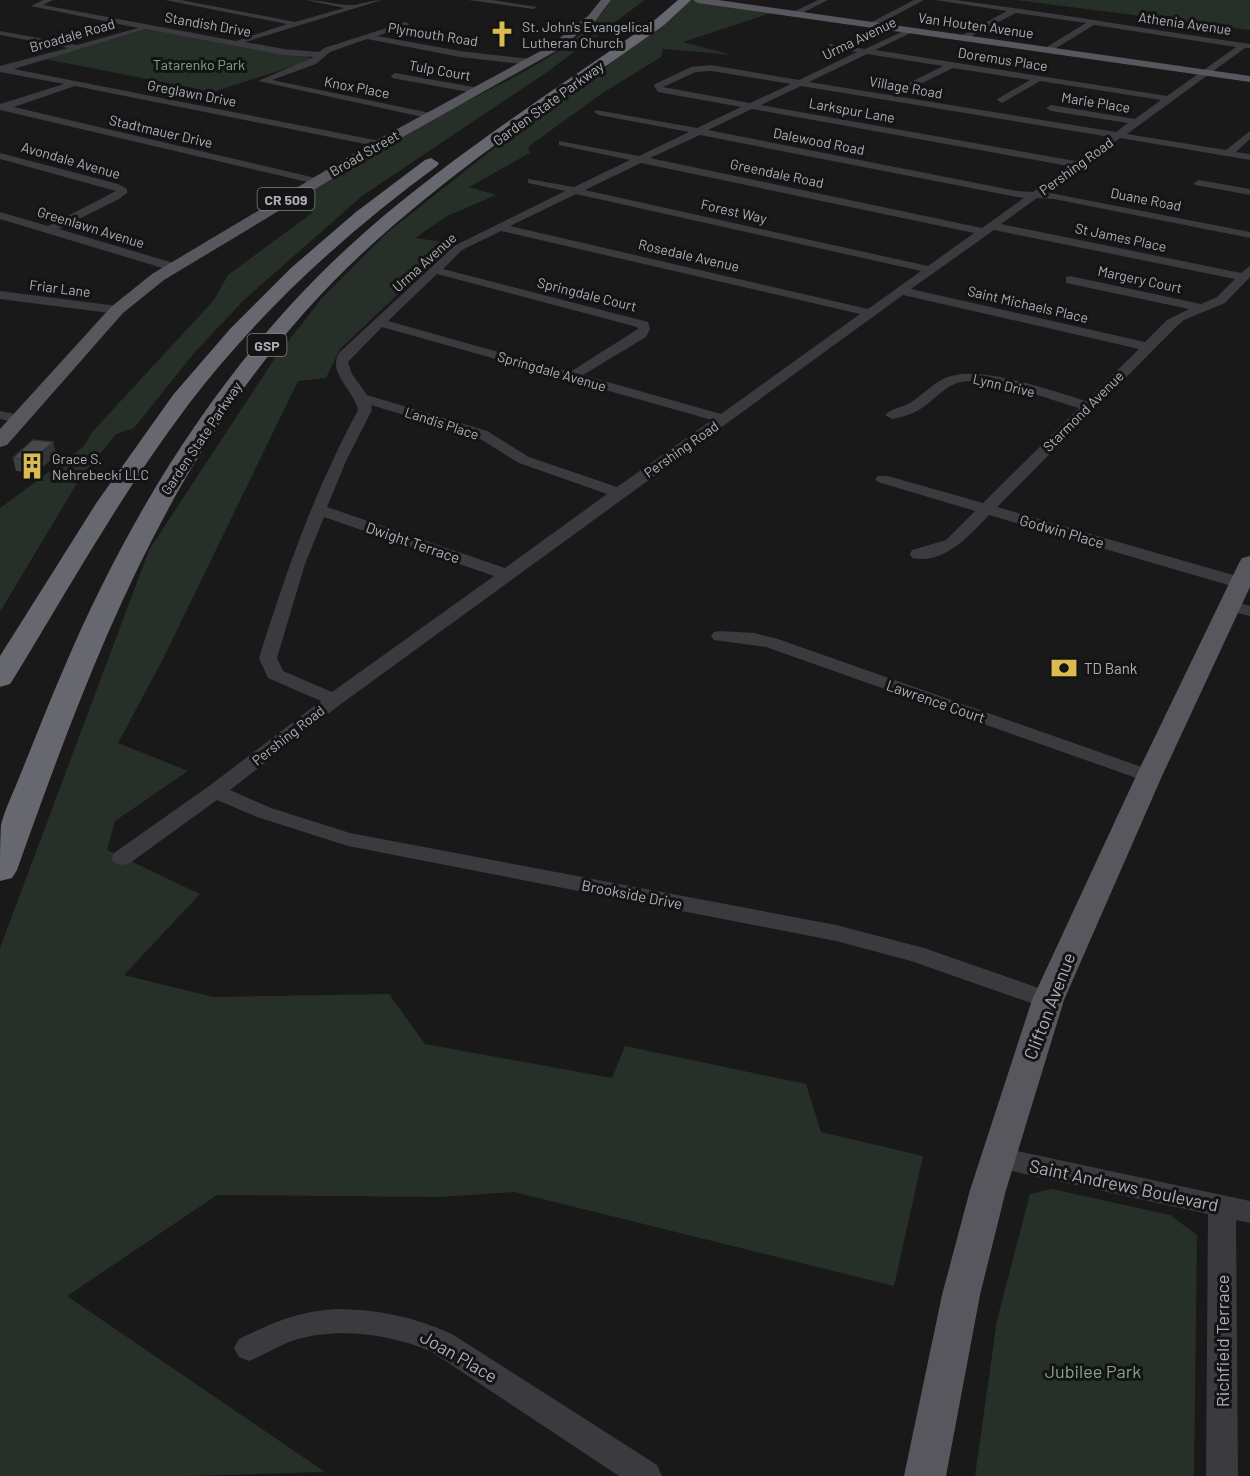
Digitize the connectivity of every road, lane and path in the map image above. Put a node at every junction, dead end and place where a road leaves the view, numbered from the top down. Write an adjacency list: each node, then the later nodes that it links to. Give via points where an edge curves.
1 (48, 0): 21 (street, Standish Drive, via 35,6)
2 (170, 0): 18 (street)
3 (310, 0): 12 (street)
4 (378, 0): 12 (street)
5 (472, 0): 13 (street)
6 (606, 0): 33 (main road, Broad Street / CR 509, via 574,33)
7 (698, 0): 11 (main road, Van Houten Avenue)
8 (824, 0): 16 (street)
9 (920, 0): 20 (street)
10 (939, 0): 15 (street, Athenia Avenue)
11 (698, 1): 16 (main road, Van Houten Avenue); 107 (highway, Garden State Parkway / GSP, via 660,22 418,197 324,282 241,377 188,453 139,537 102,615)
12 (353, 7): 18 (street)
13 (533, 7)
14 (650, 9): 102 (highway, Garden State Parkway / GSP, via 379,200 267,300 205,370 154,437)
15 (1015, 10): 17 (street, Athenia Avenue); 25 (street)
16 (793, 14): 20 (main road, Van Houten Avenue)
17 (1095, 21): 28 (street, Athenia Avenue); 30 (street)
18 (297, 24): 26 (street)
19 (405, 24): 24 (street)
20 (870, 25): 22 (main road, Van Houten Avenue)
21 (148, 27): 26 (street, Standish Drive); 29 (street, Broadale Road)
22 (910, 30): 25 (main road, Van Houten Avenue); 31 (street, Urma Avenue)
23 (0, 33): 29 (street)
24 (366, 37): 32 (street); 33 (street, Plymouth Road)
25 (964, 38): 30 (main road, Van Houten Avenue)
26 (235, 43): 32 (street, Standish Drive)
27 (832, 45): 31 (street, Doremus Place)
28 (1247, 46): 37 (street, Pershing Road)
29 (78, 48): 35 (street, Broadale Road)
30 (1048, 50): 37 (main road, Van Houten Avenue)
31 (866, 51): 34 (street, Doremus Place); 42 (street, Urma Avenue)
32 (319, 55): 51 (street, Knox Place, via 308,64 262,81)
33 (531, 62): 44 (main road, Broad Street / CR 509)
34 (951, 65): 39 (street, Doremus Place); 43 (street)
35 (2, 69): 41 (street, Greglawn Drive)
36 (689, 71): 42 (street, Village Road, via 711,68); 47 (street, Larkspur Lane, via 658,88)
37 (1203, 74): 40 (main road, Van Houten Avenue); 45 (street, Pershing Road)
38 (395, 76): 44 (street, Tulp Court)
39 (1039, 78): 45 (street, Doremus Place); 46 (street)
40 (1250, 79)
41 (75, 83): 48 (street); 57 (street, Greglawn Drive)
42 (800, 83): 47 (street, Urma Avenue); 55 (street, Village Road)
43 (910, 86)
44 (479, 91): 51 (main road, Broad Street / CR 509)
45 (1169, 99): 52 (street, Pershing Road)
46 (1002, 100)
47 (752, 106): 53 (street, Urma Avenue); 62 (street, Larkspur Lane)
48 (1, 108): 63 (street, Stadtmauer Drive)
49 (1051, 108): 52 (street, Marie Place)
50 (599, 112): 53 (street, Dalewood Road)
51 (432, 116): 57 (main road, Broad Street / CR 509)
52 (1137, 122): 55 (street, Pershing Road)
53 (699, 131): 61 (street, Urma Avenue); 68 (street, Dalewood Road)
54 (1250, 134): 58 (street)
55 (1120, 135): 58 (street, Village Road); 62 (street, Pershing Road)
56 (562, 143): 61 (street, Greendale Road)
57 (380, 144): 63 (main road, Broad Street / CR 509)
58 (1228, 153): 60 (street, Village Road)
59 (0, 156): 72 (street, Avondale Avenue, via 123,190)
60 (1250, 157)
61 (641, 159): 66 (street, Urma Avenue); 71 (street, Greendale Road)
62 (1078, 165): 68 (street, Pershing Road)
63 (316, 181): 74 (main road, Broad Street / CR 509)
64 (531, 181): 66 (street, Forest Way)
65 (1199, 183): 67 (street)
66 (574, 191): 70 (street, Urma Avenue); 76 (street, Forest Way)
67 (1250, 192)
68 (1035, 196): 71 (street, Pershing Road); 73 (street, Duane Road, via 1054,196)
69 (0, 215): 72 (street, Greenlawn Avenue)
70 (500, 227): 75 (street, Urma Avenue, via 458,248); 83 (street, Rosedale Avenue)
71 (989, 229): 76 (street, Pershing Road); 77 (street, St James Place)
72 (49, 231): 74 (street, Greenlawn Avenue)
73 (1250, 235)
74 (173, 267): 82 (main road, Broad Street / CR 509)
75 (435, 270): 84 (street, Urma Avenue); 86 (street, Springdale Court, via 643,325 641,334)
76 (931, 270): 79 (street, Pershing Road)
77 (1246, 273): 81 (street, Starmond Avenue, via 1228,295)
78 (1070, 280): 81 (street, Margery Court)
79 (902, 291): 83 (street, Pershing Road); 85 (street, Saint Michaels Place)
80 (0, 295): 82 (street, Friar Lane)
81 (1203, 308): 85 (street, Starmond Avenue, via 1180,317)
82 (117, 310): 91 (main road, Broad Street / CR 509)
83 (871, 313): 92 (street, Pershing Road)
84 (380, 323): 86 (street, Springdale Avenue); 87 (street, Urma Avenue, via 340,362)
85 (1148, 347): 88 (street, Starmond Avenue)
86 (571, 377): 92 (street, Springdale Avenue)
87 (363, 398): 95 (street, Landis Place, via 482,434 524,460); 96 (street, via 365,410)
88 (1089, 406): 90 (street, Lynn Drive, via 984,379 959,377 910,411); 97 (street, Starmond Avenue)
89 (0, 415): 91 (street)
90 (892, 415)
91 (20, 419): 93 (main road, Broad Street / CR 509)
92 (724, 419): 95 (street, Pershing Road)
93 (0, 441)
94 (883, 479): 97 (street, Godwin Place)
95 (619, 493): 99 (street, Pershing Road)
96 (317, 509): 99 (street, Dwight Terrace); 103 (street, via 268,658 275,675)
97 (985, 509): 98 (street, Starmond Avenue, via 952,543); 100 (street, Godwin Place)
98 (918, 554)
99 (509, 575): 103 (street, Pershing Road)
100 (1243, 591): 104 (main road, Clifton Avenue)
101 (720, 636): 104 (street, Lawrence Court, via 772,643)
102 (0, 678)
103 (334, 700): 105 (street, Pershing Road)
104 (1149, 776): 108 (main road, Clifton Avenue)
105 (216, 791): 106 (street, Pershing Road); 108 (street, Brookside Drive, via 275,816 348,839 836,933 916,954)
106 (122, 858)
107 (0, 870)
108 (1047, 1000): 109 (main road, Clifton Avenue)
109 (998, 1158): 110 (street, Saint Andrews Boulevard); 113 (main road, Clifton Avenue, via 961,1295)
110 (1236, 1209): 114 (street, Richfield Terrace)
111 (249, 1348): 112 (street, Joan Place, via 298,1326 329,1323 397,1326 422,1333 442,1342)
112 (646, 1476)
113 (925, 1476)
114 (1222, 1476)

